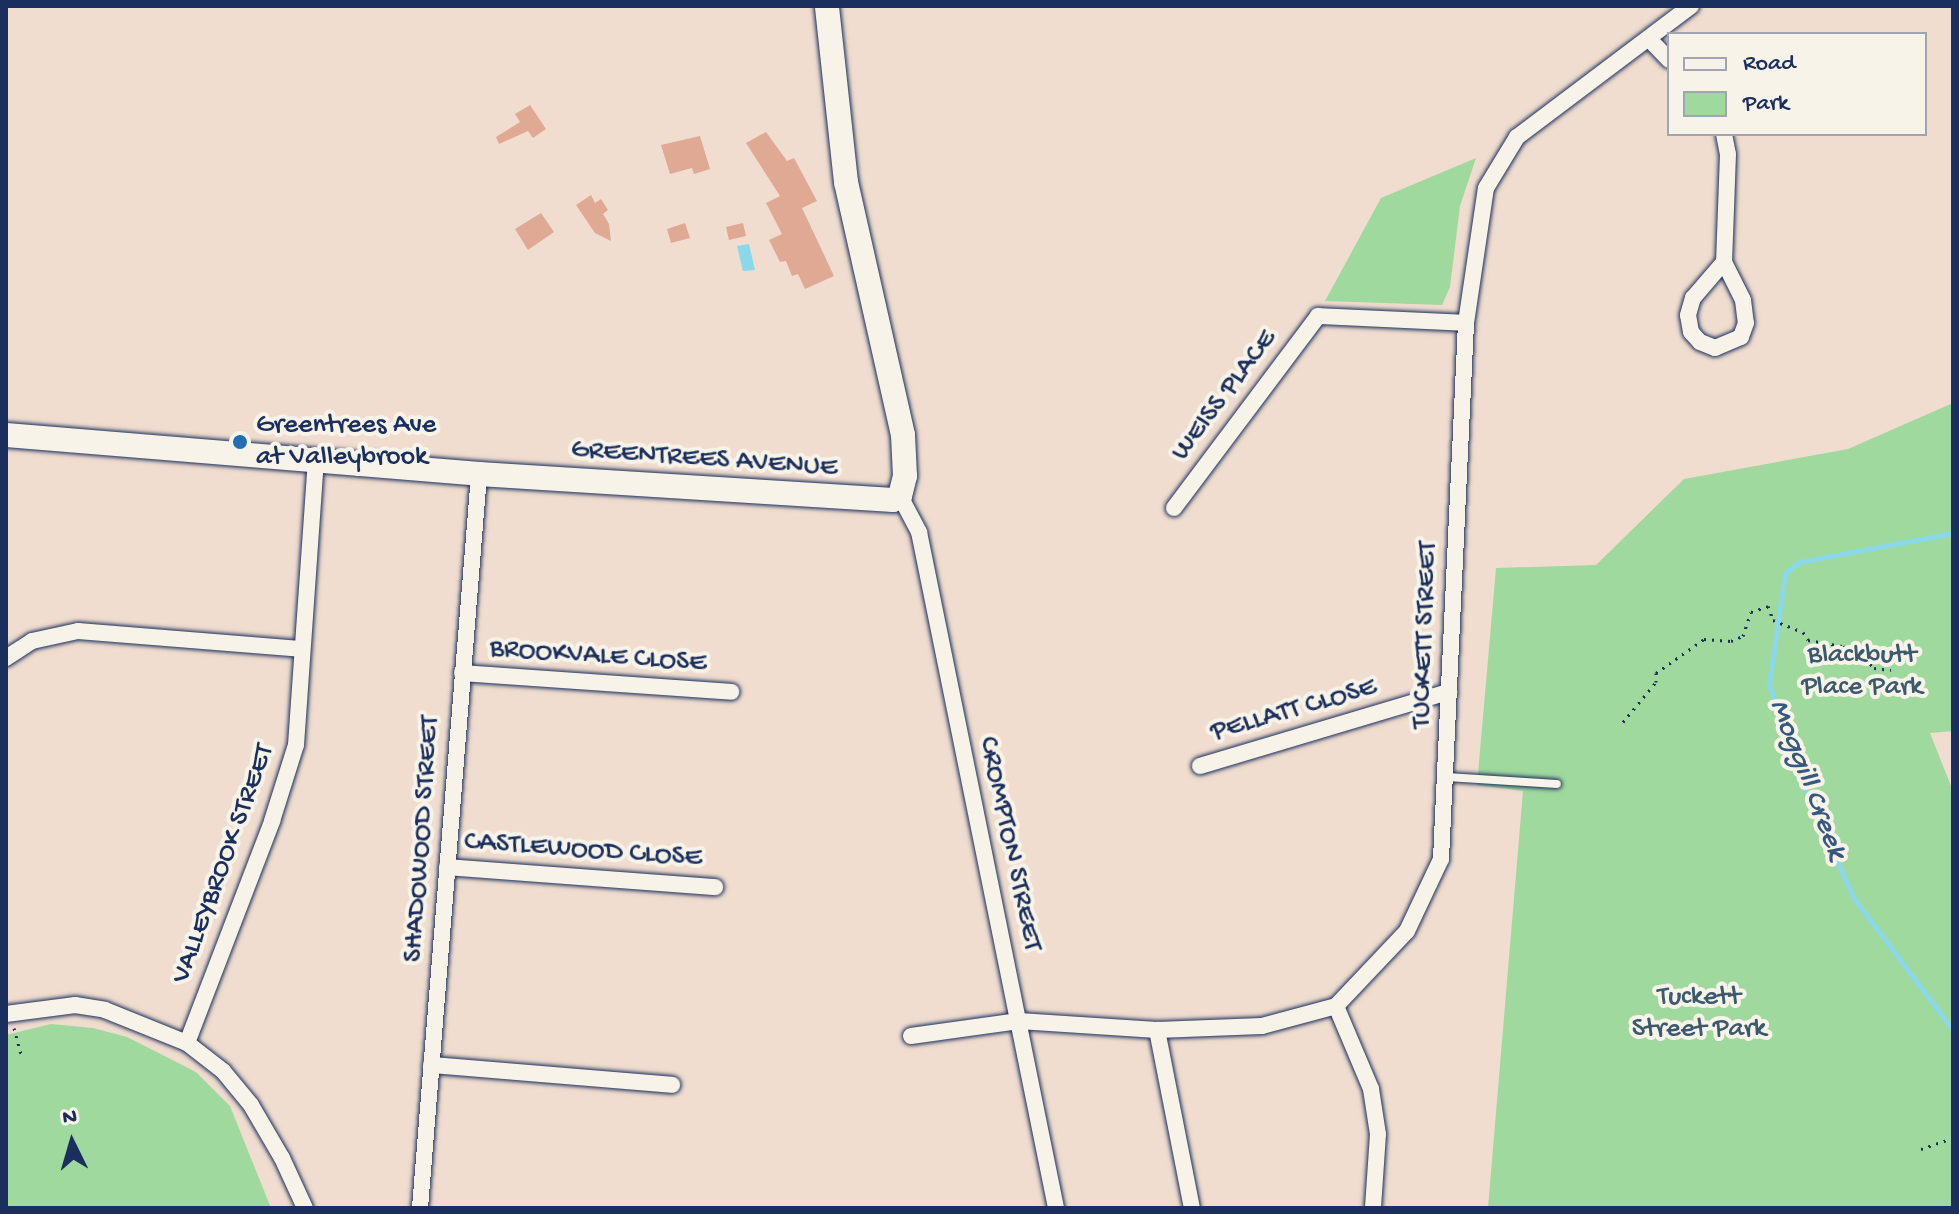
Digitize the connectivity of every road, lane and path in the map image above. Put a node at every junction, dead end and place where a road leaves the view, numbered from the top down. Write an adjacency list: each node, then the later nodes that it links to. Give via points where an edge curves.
1 (827, 6): 11 (street, via 846,182 903,435 905,476)
2 (1691, 6): 3 (street, TUCKETT STREET)
3 (1649, 39): 4 (street); 7 (street, TUCKETT STREET, via 1517,137 1486,188)
4 (1667, 58)
5 (1724, 136): 6 (street)
6 (1724, 262): 6 (street, via 1693,298 1688,315 1691,332 1715,348 1741,337 1746,323 1743,300)
7 (1466, 323): 12 (street, WEISS PLACE, via 1318,316); 18 (street, TUCKETT STREET)
8 (6, 435): 9 (street, GREENTREES AVENUE)
9 (316, 461): 10 (street, GREENTREES AVENUE); 13 (street, VALLEYBROOK STREET)
10 (479, 474): 11 (street, GREENTREES AVENUE, via 883,503); 16 (street, SHADOWOOD STREET)
11 (900, 496): 27 (street, CROMPTON STREET, via 919,532)
12 (1174, 508)
13 (300, 649): 14 (street, via 78,631 32,641); 30 (street, VALLEYBROOK STREET, via 296,745)
14 (6, 658)
15 (1891, 670): 19 (path, via 1874,668 1843,646 1808,640 1803,632 1773,620 1768,606 1751,612 1743,636 1731,641 1704,639 1656,673 1656,682)
16 (462, 673): 17 (street, BROOKVALE CLOSE); 23 (street, SHADOWOOD STREET)
17 (731, 692)
18 (1449, 692): 20 (street, PELLATT CLOSE); 21 (street, TUCKETT STREET)
19 (1623, 722)
20 (1200, 766)
21 (1447, 777): 22 (lane); 25 (street, TUCKETT STREET, via 1441,859 1407,931)
22 (1557, 784)
23 (447, 867): 24 (street, CASTLEWOOD CLOSE); 32 (street, SHADOWOOD STREET)
24 (715, 887)
25 (1336, 1006): 28 (street, via 1262,1026); 40 (street, via 1371,1089 1378,1134)
26 (8, 1014): 30 (street, via 75,1005 105,1010); 31 (path)
27 (1019, 1021): 28 (street); 29 (street); 38 (street, CROMPTON STREET)
28 (1157, 1030): 39 (street)
29 (911, 1036)
30 (187, 1043): 36 (street, via 223,1071 251,1105)
31 (21, 1054)
32 (431, 1065): 33 (street); 37 (street, SHADOWOOD STREET)
33 (672, 1085)
34 (1953, 1138): 35 (path)
35 (1921, 1149)
36 (305, 1208)
37 (420, 1208)
38 (1056, 1208)
39 (1192, 1208)
40 (1373, 1208)

